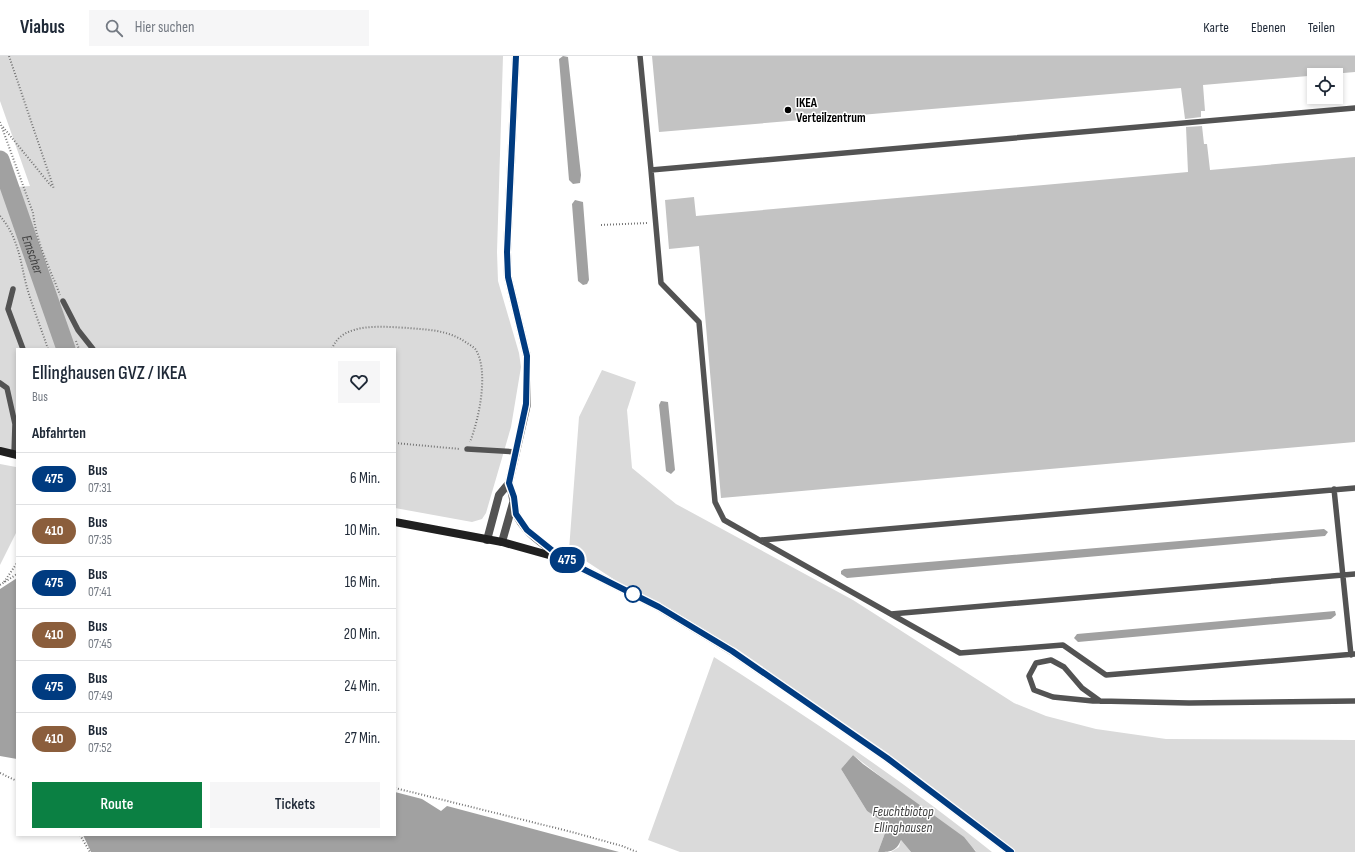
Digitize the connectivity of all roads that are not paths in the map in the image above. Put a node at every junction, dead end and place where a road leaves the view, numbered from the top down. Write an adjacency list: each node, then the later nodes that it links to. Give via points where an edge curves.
1 (516, 56): 12 (street, via 507,252 508,277 527,356 526,404)
2 (640, 56): 4 (lane)
3 (1355, 108): 4 (lane)
4 (651, 170): 20 (lane, via 661,283 699,322 715,502 724,520)
5 (13, 289): 7 (lane, via 8,309)
6 (63, 301): 8 (lane, via 78,330)
7 (23, 348)
8 (92, 348)
9 (0, 383): 13 (lane, via 7,388 15,424)
10 (467, 449): 12 (lane)
11 (0, 451): 13 (main road)
12 (516, 452): 14 (street)
13 (15, 454)
14 (509, 483): 17 (street); 19 (street, via 500,495)
15 (1355, 488): 16 (lane)
16 (1334, 489): 20 (lane); 24 (lane)
17 (513, 500): 21 (street); 22 (street, via 516,514 527,530)
18 (396, 522): 19 (main road)
19 (487, 540): 21 (main road)
20 (760, 540): 25 (lane)
21 (502, 542): 22 (main road)
22 (563, 559): 29 (main road, via 659,607 732,651 887,758)
23 (1355, 574): 24 (lane)
24 (1343, 575): 25 (lane); 26 (lane)
25 (891, 614): 26 (lane, via 960,653 1063,645 1106,675)
26 (1353, 654)
27 (1100, 701): 27 (lane, via 1053,697 1034,690 1029,676 1036,663 1051,660 1064,667 1082,688); 28 (lane)
28 (1355, 701)
29 (1011, 852)

